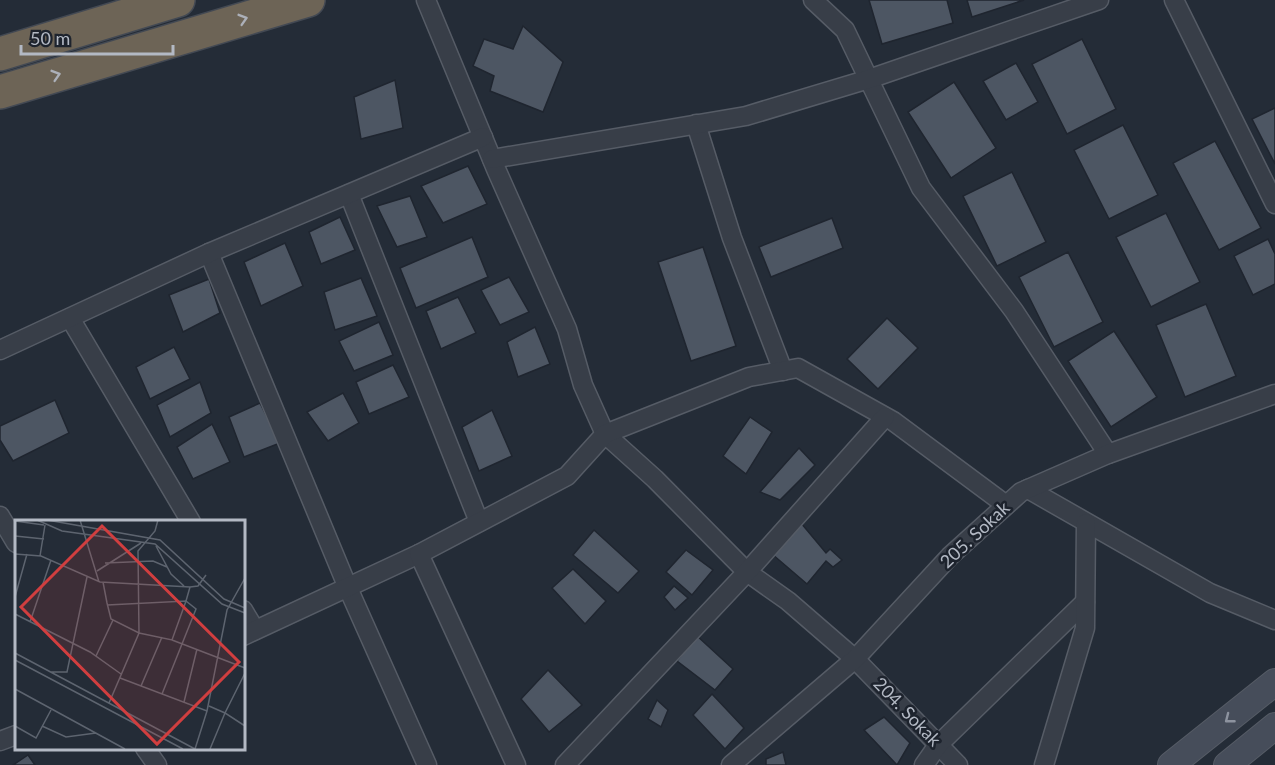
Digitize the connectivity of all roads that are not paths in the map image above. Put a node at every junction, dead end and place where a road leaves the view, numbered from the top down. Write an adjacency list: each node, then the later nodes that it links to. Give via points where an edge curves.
1 (178, 0): 7 (highway)
2 (308, 0): 9 (highway, one-way to 2)
3 (426, 0): 11 (street)
4 (813, 0): 8 (street, via 845,30)
5 (1099, 0): 8 (street)
6 (1174, 0): 14 (street)
7 (0, 54)
8 (869, 79): 10 (street, via 746,116); 22 (street, via 921,188 1014,311)
9 (0, 92)
10 (696, 124): 12 (street); 18 (street, via 732,238)
11 (483, 137): 12 (street); 13 (street)
12 (492, 159): 21 (street, via 567,329 583,385)
13 (349, 194): 15 (street); 27 (street)
14 (1275, 204)
15 (209, 253): 16 (street); 32 (street)
16 (69, 318): 17 (street); 26 (street)
17 (0, 350)
18 (783, 371): 20 (street, via 798,368); 21 (street, via 749,377)
19 (1275, 394): 22 (street, 205. Sokak)
20 (885, 417): 24 (street); 31 (street)
21 (605, 434): 27 (street, via 567,476); 31 (street, 204. Sokak)
22 (1108, 454): 23 (street, 205. Sokak)
23 (1028, 489): 24 (street, 205. Sokak); 28 (street)
24 (1006, 505): 37 (street, 205. Sokak, via 950,556)
25 (0, 516): 29 (street)
26 (190, 520)
27 (479, 522): 30 (street)
28 (1086, 523): 33 (street); 35 (street, via 1210,592)
29 (15, 541)
30 (419, 554): 32 (street); 46 (street)
31 (747, 572): 37 (street, 204. Sokak, via 788,601); 47 (street)
32 (348, 588): 36 (street); 45 (street)
33 (1086, 602): 42 (street); 51 (street, via 1085,627)
34 (244, 614): 36 (street)
35 (1275, 620)
36 (249, 633)
37 (855, 660): 42 (street, 204. Sokak); 48 (street, 205. Sokak)
38 (1275, 682): 52 (main road, one-way to 52)
39 (1275, 726): 53 (main road)
40 (15, 735): 41 (street)
41 (0, 741)
42 (938, 745): 49 (street); 50 (street, 204. Sokak)
43 (146, 750): 44 (street)
44 (157, 765)
45 (428, 765)
46 (516, 765)
47 (565, 765)
48 (731, 765)
49 (924, 765)
50 (958, 765)
51 (1044, 765)
52 (1171, 765)
53 (1227, 765)

